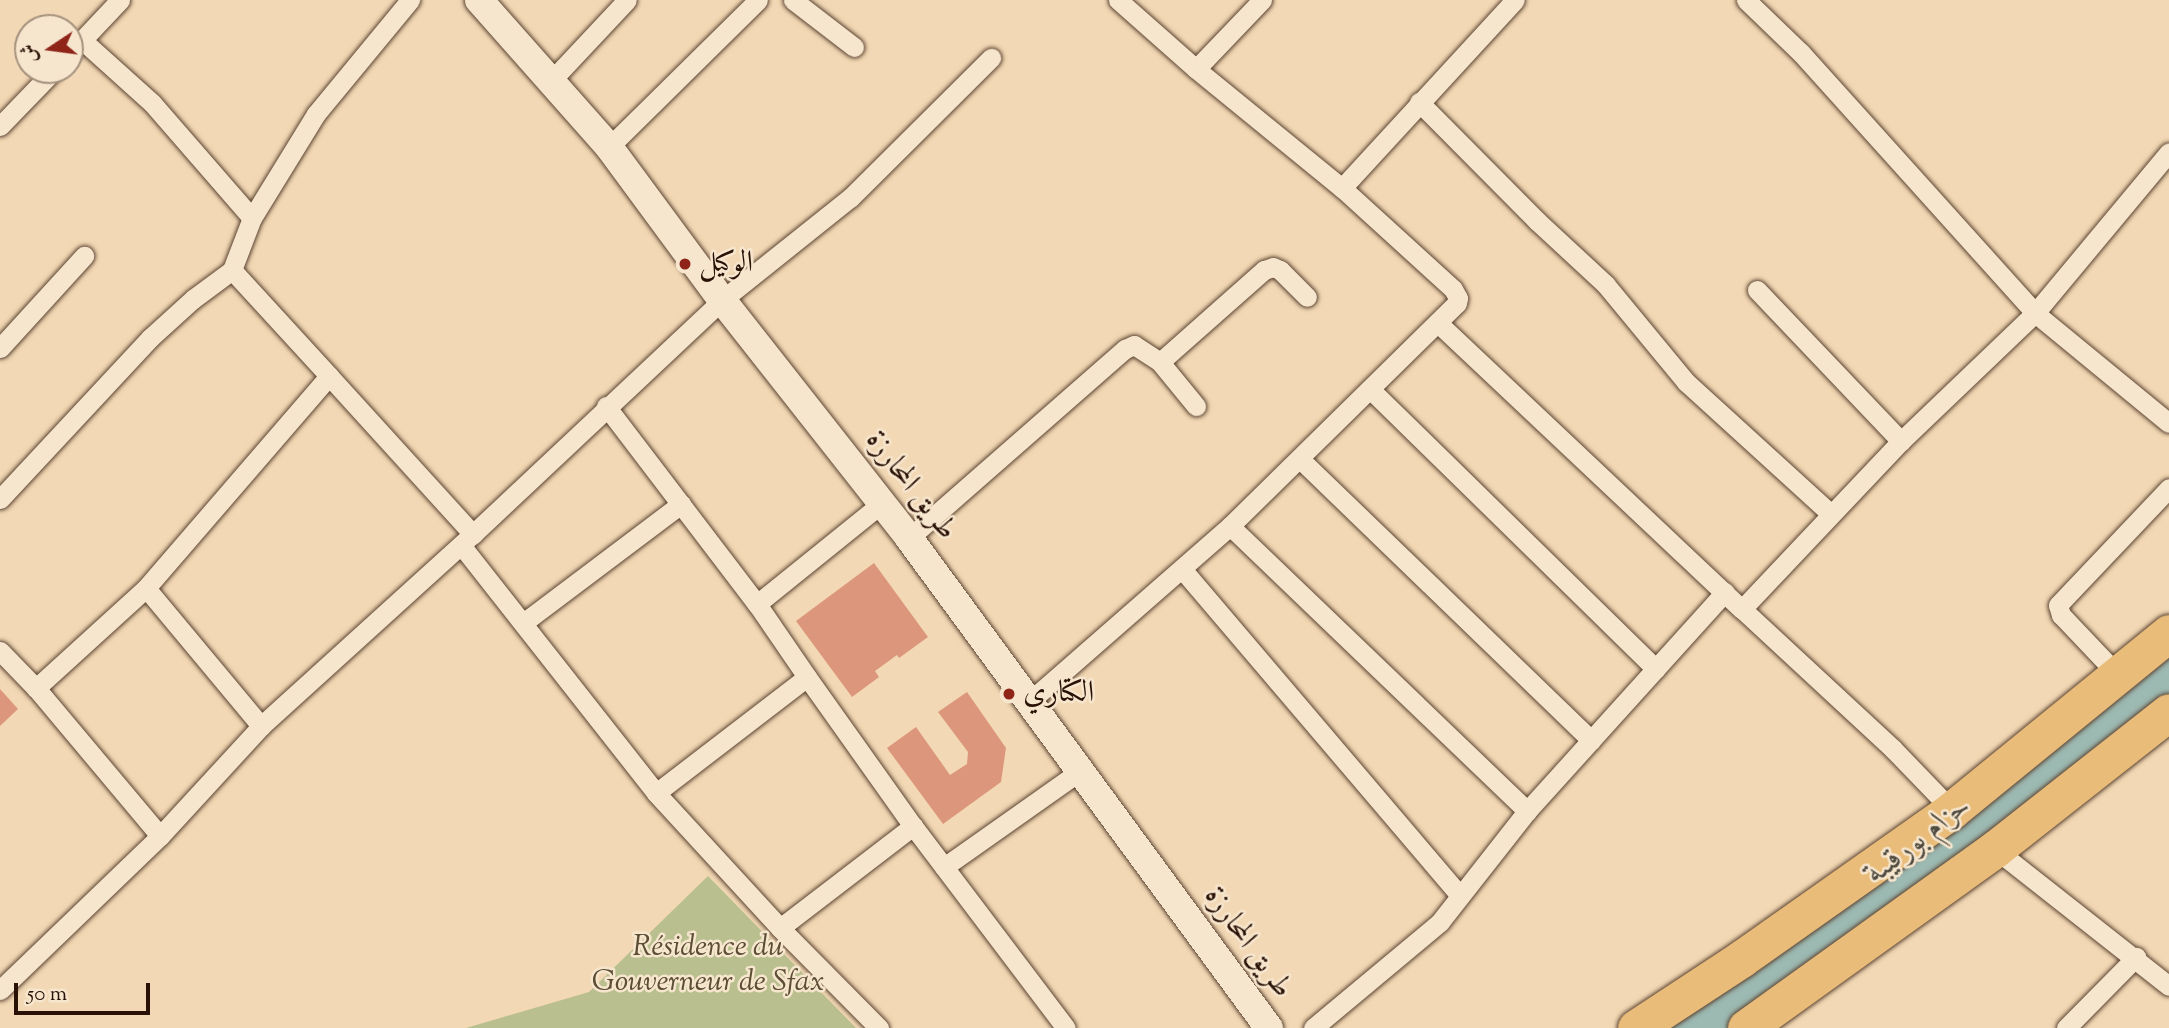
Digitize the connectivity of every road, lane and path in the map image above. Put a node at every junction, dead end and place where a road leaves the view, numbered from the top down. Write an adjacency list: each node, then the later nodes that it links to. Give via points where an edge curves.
1 (120, 0): 11 (street)
2 (410, 0): 23 (street, via 316,114)
3 (479, 0): 16 (main road, طريق المحارزة)
4 (627, 0): 16 (street)
5 (758, 0): 20 (street)
6 (793, 0): 12 (street)
7 (1118, 0): 15 (street)
8 (1262, 0): 15 (street)
9 (1515, 0): 18 (street)
10 (1746, 0): 29 (street, via 1801,53)
11 (84, 38)
12 (854, 47)
13 (84, 52): 23 (street, via 152,103)
14 (991, 58): 28 (street, via 850,198)
15 (1196, 69): 22 (street)
16 (550, 82): 20 (main road, طريق المحارزة)
17 (40, 84): 19 (street)
18 (1419, 102): 22 (street); 44 (street, via 1606,285 1686,382)
19 (0, 126)
20 (609, 147): 28 (main road, طريق المحارزة)
21 (2169, 152): 29 (street)
22 (1342, 188): 30 (street, via 1457,294 1457,303)
23 (252, 218): 25 (street)
24 (85, 256): 31 (street)
25 (232, 270): 33 (street); 41 (street, via 150,338)
26 (1758, 290): 38 (street)
27 (1307, 297): 32 (street, via 1280,270 1264,270)
28 (722, 300): 35 (street); 42 (main road, طريق المحارزة)
29 (2035, 313): 37 (street); 38 (street)
30 (1438, 323): 34 (street); 50 (street)
31 (0, 348)
32 (1160, 362): 36 (street); 46 (street, via 1134,345 1125,349)
33 (329, 376): 47 (street); 49 (street)
34 (1370, 389): 39 (street); 56 (street)
35 (606, 406): 43 (street); 47 (street)
36 (1196, 406)
37 (2169, 422)
38 (1901, 441): 44 (street)
39 (1300, 458): 45 (street); 63 (street)
40 (2169, 488): 57 (street, via 2058,605 2061,615)
41 (0, 499)
42 (882, 503): 46 (main road, طريق المحارزة); 51 (street)
43 (681, 505): 51 (street); 53 (street)
44 (1831, 514): 52 (street)
45 (1230, 526): 48 (street); 67 (street)
46 (909, 538): 60 (main road, طريق المحارزة)
47 (467, 540): 53 (street); 62 (street)
48 (1182, 569): 60 (street); 72 (street)
49 (146, 588): 59 (street); 62 (street)
50 (1725, 592): 52 (street); 56 (street)
51 (757, 604): 58 (street)
52 (1742, 609): 66 (street)
53 (523, 623): 65 (street)
54 (2169, 633): 57 (highway)
55 (0, 651): 59 (street)
56 (1656, 669): 63 (street)
57 (2118, 675): 66 (highway)
58 (807, 677): 65 (street); 68 (street)
59 (36, 688): 69 (street)
60 (1030, 701): 64 (main road, طريق المحارزة)
61 (2169, 712): 70 (highway)
62 (261, 726): 69 (street)
63 (1591, 740): 67 (street)
64 (1080, 771): 71 (street); 79 (main road, طريق المحارزة)
65 (656, 793): 73 (street)
66 (1952, 810): 81 (highway)
67 (1527, 811): 72 (street)
68 (913, 826): 71 (street); 73 (street)
69 (160, 836): 76 (street)
70 (1995, 849): 74 (street); 82 (highway)
71 (944, 867): 78 (street)
72 (1459, 894): 80 (street, via 1440,922)
73 (780, 928): 77 (street)
74 (2136, 957): 75 (street); 83 (street)
75 (2169, 986)
76 (0, 990)
77 (879, 1028)
78 (1066, 1028)
79 (1269, 1028)
80 (1312, 1028)
81 (1636, 1028)
82 (1746, 1028)
83 (2066, 1028)

